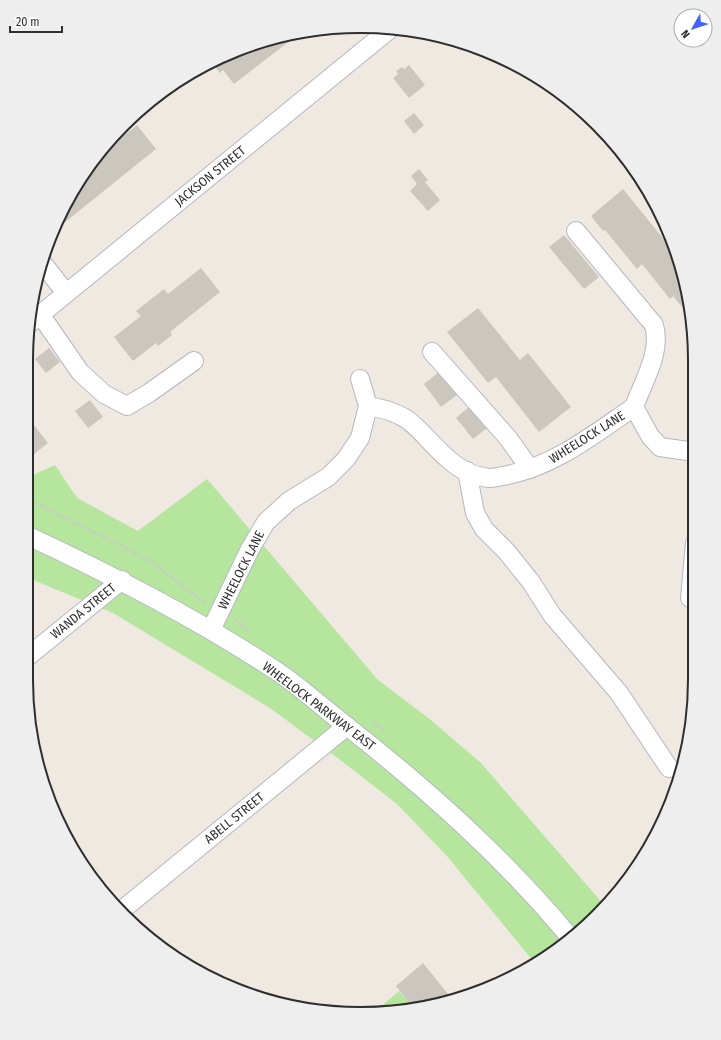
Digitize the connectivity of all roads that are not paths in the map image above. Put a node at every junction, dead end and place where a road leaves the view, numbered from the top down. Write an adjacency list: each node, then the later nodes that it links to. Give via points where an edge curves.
1 (384, 34): 4 (street, JACKSON STREET)
2 (576, 231): 11 (street, via 654,325 655,350)
3 (46, 268): 4 (street)
4 (66, 294): 5 (street, JACKSON STREET)
5 (36, 318)
6 (36, 320): 8 (street, via 80,372 104,394 127,406)
7 (432, 352): 13 (street, via 508,438)
8 (194, 361)
9 (360, 380): 10 (street)
10 (368, 406): 14 (street, WHEELOCK LANE, via 387,409 404,416 419,427 446,458); 17 (street, WHEELOCK LANE, via 361,434 346,459 328,477 289,502 266,522)
11 (634, 407): 12 (street, via 650,436 660,447); 13 (street, WHEELOCK LANE, via 565,454)
12 (688, 451)
13 (530, 469): 14 (street, WHEELOCK LANE, via 492,478)
14 (467, 471): 20 (street, via 475,513 484,529 507,552 531,582 552,615 619,693)
15 (33, 538): 16 (street, WHEELOCK PARKWAY EAST)
16 (122, 580): 17 (street, WHEELOCK PARKWAY EAST); 18 (street, WANDA STREET)
17 (210, 630): 19 (street, WHEELOCK PARKWAY EAST, via 277,671)
18 (33, 652)
19 (347, 726): 21 (street, ABELL STREET); 22 (street, WHEELOCK PARKWAY EAST, via 451,812 506,866)
20 (668, 768)
21 (125, 907)
22 (567, 934)

